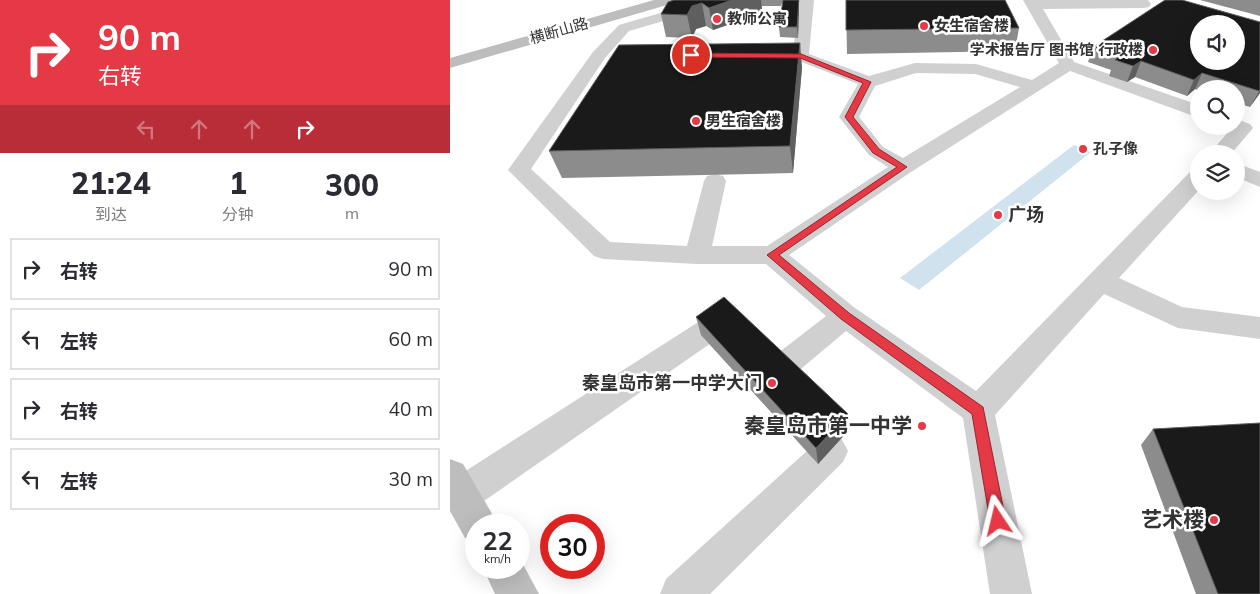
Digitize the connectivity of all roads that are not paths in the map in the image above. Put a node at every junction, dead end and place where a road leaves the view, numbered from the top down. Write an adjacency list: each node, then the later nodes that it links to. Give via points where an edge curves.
1 (669, 0): 9 (main road, 横断山路)
2 (720, 0): 21 (street, via 624,28 608,55 519,170 603,250)
3 (807, 0): 8 (street)
4 (1142, 0): 5 (street, via 1144,4); 6 (street)
5 (1032, 2): 10 (street)
6 (1162, 5)
7 (743, 55): 8 (street)
8 (801, 56): 11 (street)
9 (450, 63)
10 (1068, 65): 12 (street); 13 (street)
11 (868, 82): 12 (street, via 915,68 950,68 976,69); 16 (street, via 849,117 876,151)
12 (1035, 86): 16 (street)
13 (1190, 109)
14 (1247, 127): 15 (street)
15 (1228, 145)
16 (903, 167): 22 (street)
17 (1245, 173): 18 (street)
18 (1260, 180)
19 (715, 181): 21 (street)
20 (1190, 186): 23 (street)
21 (697, 255): 22 (street)
22 (772, 255): 24 (street)
23 (1100, 281): 25 (street, via 1178,317); 27 (street)
24 (845, 316): 26 (street); 27 (street)
25 (1260, 328)
26 (766, 380): 28 (street, via 713,327); 31 (street, via 831,451)
27 (978, 411): 32 (street)
28 (463, 499)
29 (509, 579): 30 (main road)
30 (518, 594)
31 (681, 594)
32 (1011, 594)

